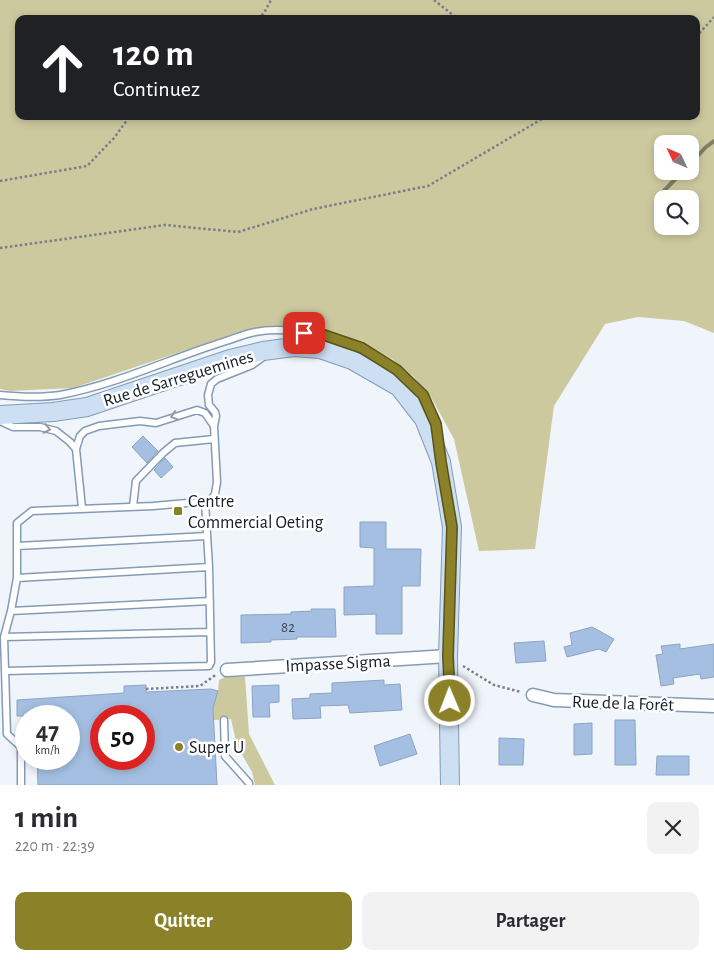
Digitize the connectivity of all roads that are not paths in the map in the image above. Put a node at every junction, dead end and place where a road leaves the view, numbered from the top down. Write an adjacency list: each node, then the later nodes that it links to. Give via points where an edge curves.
1 (272, 350): 4 (main road, Rue de Sarreguemines, via 230,359 86,406); 7 (lane, via 252,365 210,384 208,395 209,405 216,416); 10 (main road, Rue de Sarreguemines, via 294,347 320,349 352,360 399,387 424,419)
2 (0, 395): 10 (lane, via 60,395 129,379 206,347 256,332 321,334 362,348 397,370 423,395 436,424)
3 (0, 409): 4 (main road, Rue de Sarreguemines)
4 (18, 414): 5 (main road, Rue de Sarreguemines)
5 (0, 415)
6 (0, 421): 9 (lane, one-way to 9, via 13,428 56,430)
7 (214, 426): 8 (lane); 9 (lane, one-way to 9, via 205,413 197,410 156,422 99,426 85,431)
8 (214, 439): 11 (lane, via 217,482 215,494); 12 (lane, via 175,443 136,480)
9 (76, 449): 13 (lane)
10 (441, 462): 22 (main road, Rue de Sarreguemines, via 452,527)
11 (205, 502): 12 (lane); 14 (lane)
12 (133, 506): 13 (lane)
13 (82, 508): 15 (lane, via 32,511 17,523)
14 (207, 536): 15 (lane); 16 (lane)
15 (17, 546): 17 (lane)
16 (209, 567): 17 (lane); 18 (lane)
17 (17, 578): 19 (lane)
18 (210, 602): 19 (lane); 20 (lane)
19 (11, 611): 21 (lane)
20 (210, 632): 21 (lane); 24 (lane, via 209,666)
21 (4, 637): 24 (lane)
22 (448, 656): 23 (street, Impasse Sigma); 30 (main road, Rue de Sarreguemines)
23 (228, 670)
24 (5, 671): 28 (lane, via 7,734 21,747)
25 (532, 695): 26 (street, Rue de la Forêt, via 554,700)
26 (714, 706)
27 (224, 720): 29 (lane, via 225,756)
28 (21, 785)
29 (249, 785)
30 (450, 785)

